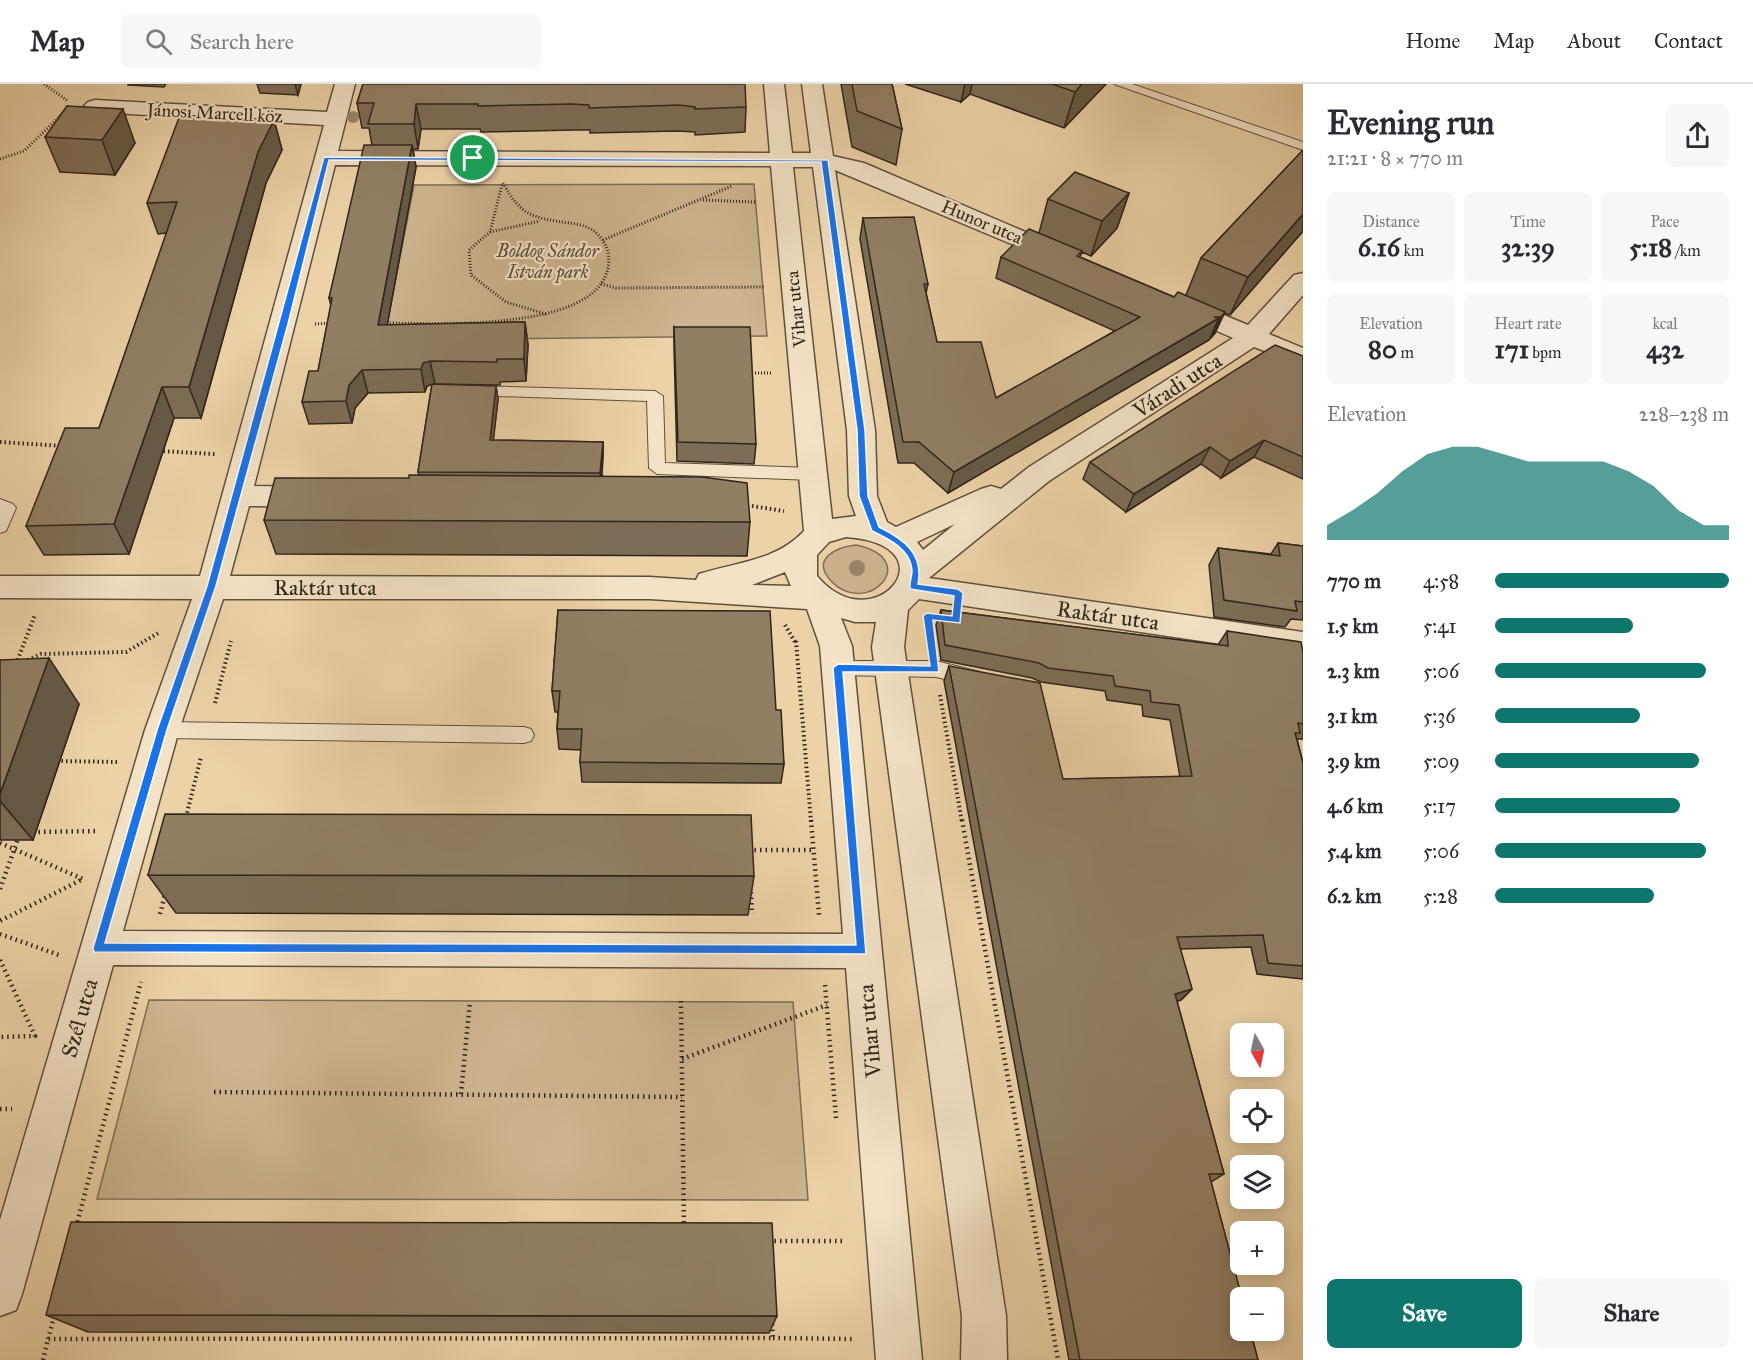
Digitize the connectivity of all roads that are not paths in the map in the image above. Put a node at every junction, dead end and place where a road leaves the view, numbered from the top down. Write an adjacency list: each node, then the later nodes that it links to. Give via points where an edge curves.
1 (345, 84): 6 (street, Szél utca)
2 (774, 84): 9 (street, Vihar utca)
3 (813, 84): 10 (street)
4 (1120, 84): 7 (lane)
5 (95, 106): 6 (street, Jánosi Marcell köz)
6 (335, 119): 8 (street, Szél utca)
7 (1303, 146)
8 (326, 158): 9 (street, Hunor utca); 19 (street, Szél utca)
9 (782, 159): 10 (street, Hunor utca); 17 (street, Vihar utca)
10 (824, 160): 11 (street, Hunor utca, via 856,168); 23 (street, via 861,430 863,496)
11 (1083, 265)
12 (1303, 280): 14 (street, Váradi utca)
13 (1158, 297): 14 (street)
14 (1252, 337): 15 (street); 18 (street, Váradi utca)
15 (1303, 358)
16 (458, 391): 17 (lane, via 655,396 657,468)
17 (812, 474): 24 (street, Vihar utca)
18 (1039, 474): 23 (street, Váradi utca); 28 (street, Váradi utca)
19 (237, 496): 20 (street); 25 (street, Szél utca)
20 (344, 497)
21 (0, 505): 22 (lane, via 7,508)
22 (0, 527)
23 (886, 534): 24 (street, via 846,526); 28 (street, via 911,554)
24 (811, 543): 27 (street, Raktár utca, via 758,572 729,580); 29 (street, via 801,575)
25 (212, 586): 26 (street, Raktár utca); 27 (street, Raktár utca); 34 (street, Szél utca)
26 (0, 587)
27 (650, 588): 29 (street, Raktár utca)
28 (908, 588): 29 (street, via 869,612 842,609); 30 (street, Raktár utca); 32 (street, via 888,647)
29 (818, 598): 31 (street, Vihar utca, via 836,646)
30 (1303, 644)
31 (838, 668): 32 (lane); 37 (street, Vihar utca)
32 (891, 668): 33 (lane, via 936,669); 40 (street, via 984,1316)
33 (987, 679)
34 (162, 730): 35 (lane); 36 (street, Szél utca)
35 (524, 735)
36 (98, 948): 37 (street); 38 (street, Szél utca)
37 (862, 951): 39 (street, Vihar utca)
38 (0, 1294)
39 (899, 1360)
40 (984, 1360)

